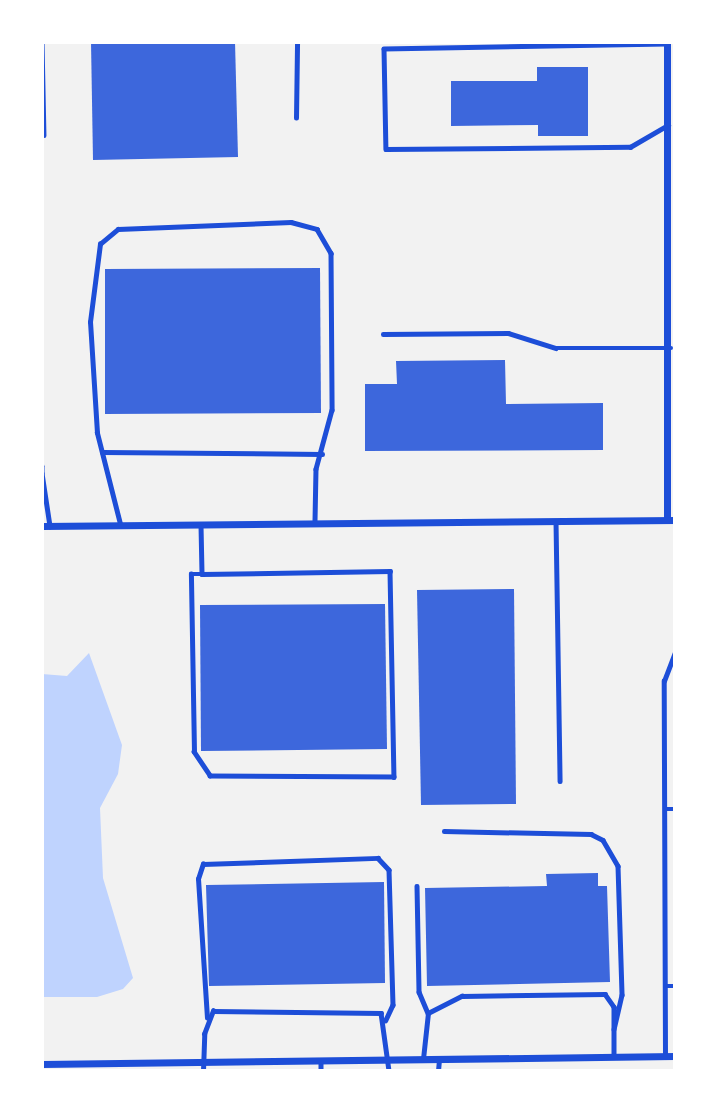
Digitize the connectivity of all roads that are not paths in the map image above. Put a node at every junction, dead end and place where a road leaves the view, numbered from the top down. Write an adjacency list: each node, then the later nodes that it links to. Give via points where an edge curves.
1 (43, 42): 6 (lane)
2 (297, 42): 4 (lane)
3 (667, 43): 5 (street); 5 (lane, via 384,49 386,149 630,147)
4 (296, 118)
5 (668, 125): 8 (street)
6 (44, 135)
7 (383, 334): 8 (lane, via 508,333 556,348)
8 (671, 348): 14 (street)
9 (102, 452): 10 (lane); 10 (lane, via 90,322 92,276 108,233 290,222 317,229 331,253 332,410); 17 (lane)
10 (323, 454): 15 (lane, via 316,470)
11 (42, 466): 12 (lane)
12 (42, 473): 18 (lane)
13 (555, 520): 14 (street); 15 (street); 21 (lane)
14 (671, 520)
15 (315, 523): 16 (street)
16 (201, 524): 17 (street); 19 (lane)
17 (120, 525): 18 (street)
18 (46, 526)
19 (201, 574): 19 (lane, via 191,574 194,752 210,776 394,778 390,572)
20 (675, 652): 22 (lane, via 664,681)
21 (560, 781)
22 (665, 808): 23 (lane); 26 (lane)
23 (675, 808)
24 (444, 831): 31 (lane, via 591,834 603,840 618,878 622,995)
25 (418, 886): 28 (lane, via 419,992)
26 (666, 986): 27 (lane); 33 (lane)
27 (675, 986)
28 (428, 1013): 31 (lane, via 462,996 604,994 612,1000); 36 (lane)
29 (207, 1018): 30 (lane, via 213,1011 375,1011); 30 (lane, via 198,879 204,864 378,858 389,870 393,1005); 41 (lane)
30 (386, 1020): 35 (lane)
31 (614, 1029): 32 (lane)
32 (614, 1055): 33 (street); 37 (street)
33 (666, 1056): 34 (street)
34 (675, 1056)
35 (388, 1060): 36 (street); 39 (street); 44 (lane)
36 (423, 1060): 37 (street)
37 (439, 1060): 45 (lane)
38 (176, 1062): 40 (street); 41 (street); 42 (lane)
39 (321, 1062): 41 (street); 43 (lane)
40 (42, 1064)
41 (203, 1067)
42 (176, 1071)
43 (321, 1071)
44 (389, 1071)
45 (438, 1071)

